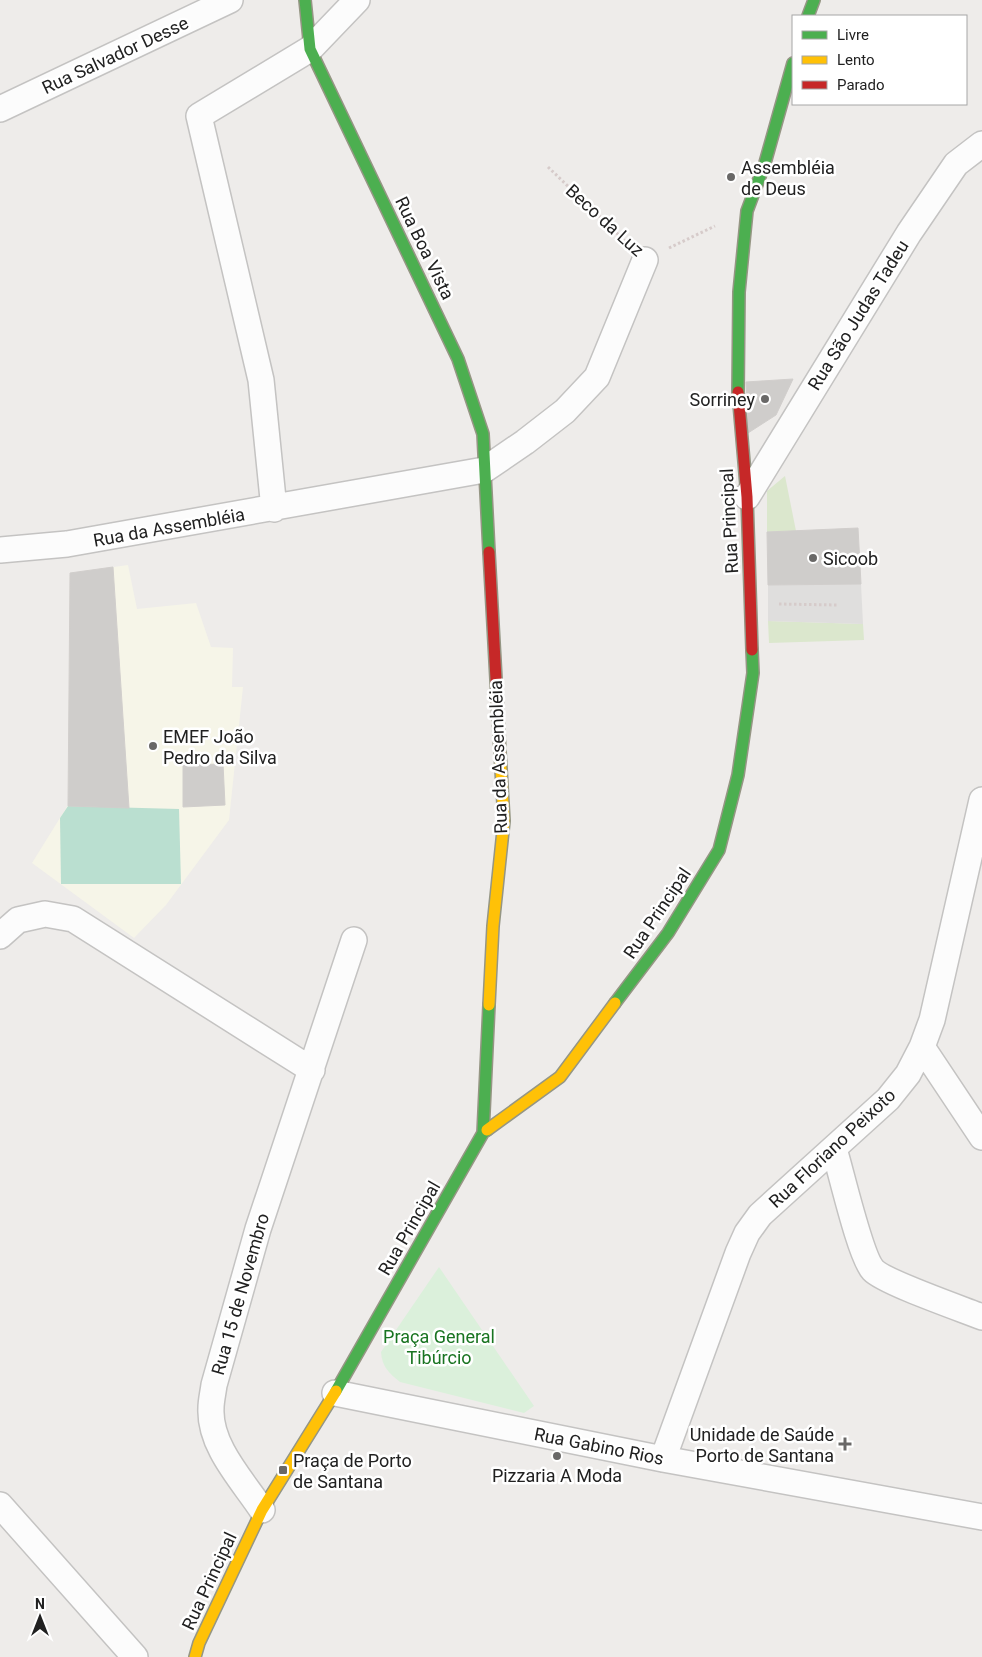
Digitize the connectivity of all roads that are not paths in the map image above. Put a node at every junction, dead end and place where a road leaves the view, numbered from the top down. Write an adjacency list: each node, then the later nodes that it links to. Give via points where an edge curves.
1 (230, 0): 8 (street, Rua Salvador Desse)
2 (305, 0): 6 (street)
3 (357, 0): 6 (street)
4 (814, 0): 5 (street)
5 (808, 15)
6 (310, 48): 11 (street, Rua Boa Vista, via 458,360 483,434); 13 (street, via 199,116 261,380)
7 (792, 67): 12 (street, Rua Principal, via 765,163 747,211 739,292 738,407)
8 (0, 109)
9 (982, 144): 12 (street, Rua São Judas Tadeu, via 956,164 909,233)
10 (645, 260): 11 (street, Rua da Assembléia, via 598,377 565,411)
11 (484, 470): 13 (street, Rua da Assembléia); 20 (street, Rua da Assembléia, via 504,821 494,926)
12 (747, 496): 20 (street, Rua Principal, via 753,673 738,775 719,850 668,933 560,1077)
13 (274, 509): 14 (street, Rua da Assembléia, via 67,544)
14 (0, 550)
15 (982, 800): 18 (street, Rua Floriano Peixoto, via 932,1020)
16 (0, 936): 19 (street, via 18,920 46,914 73,919)
17 (354, 940): 19 (street, Rua 15 de Novembro)
18 (922, 1047): 21 (street); 22 (street, Rua Floriano Peixoto, via 908,1074 888,1099)
19 (312, 1070): 27 (street, Rua 15 de Novembro, via 258,1229 214,1385 210,1410 221,1448)
20 (483, 1133): 24 (street, Rua Principal)
21 (982, 1137)
22 (834, 1149): 23 (street, via 872,1270 891,1281); 25 (street, Rua Floriano Peixoto, via 760,1215 747,1233)
23 (982, 1317)
24 (335, 1393): 25 (street, Rua Gabino Rios); 27 (street, Rua Principal)
25 (663, 1459): 28 (street, Rua Gabino Rios)
26 (0, 1505): 29 (street)
27 (262, 1510): 30 (street, Rua Principal, via 199,1642)
28 (982, 1517)
29 (135, 1657)
30 (195, 1657)

